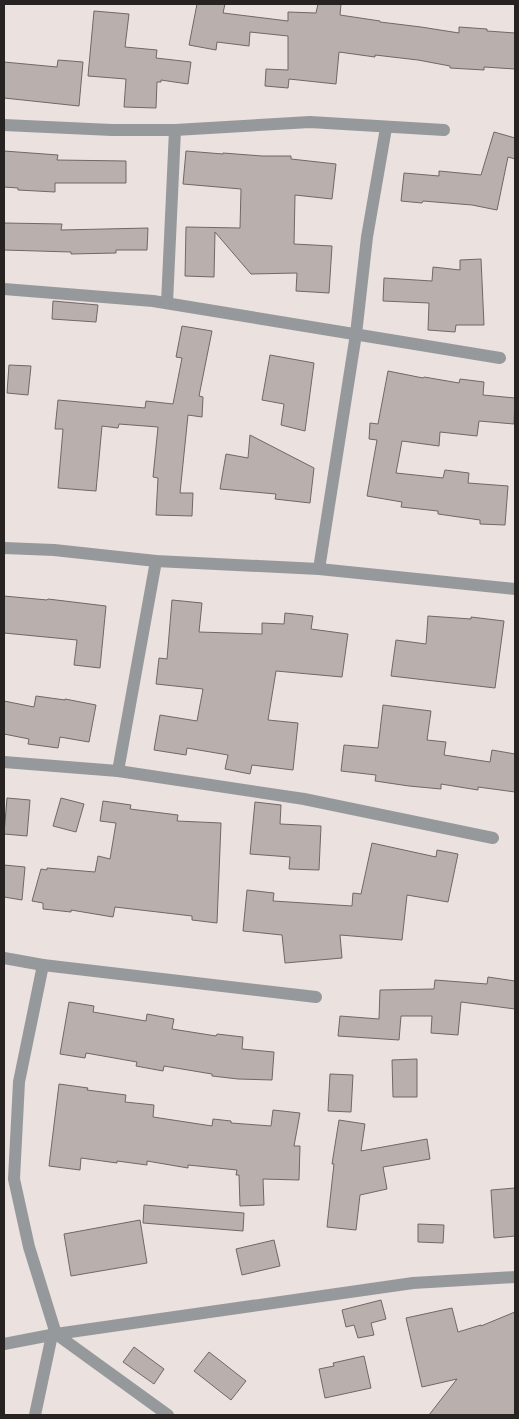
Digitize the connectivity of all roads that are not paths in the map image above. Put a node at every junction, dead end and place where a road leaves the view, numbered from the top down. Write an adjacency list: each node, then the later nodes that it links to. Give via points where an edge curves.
1 (4, 126): 3 (street)
2 (386, 128): 3 (street, via 310,122); 4 (street); 7 (street, via 367,237)
3 (175, 130): 6 (street)
4 (444, 130)
5 (4, 289): 6 (street)
6 (167, 303): 7 (street)
7 (356, 334): 8 (street); 11 (street)
8 (500, 358)
9 (4, 548): 10 (street)
10 (156, 561): 11 (street); 14 (street)
11 (319, 569): 12 (street)
12 (515, 589)
13 (4, 762): 14 (street)
14 (118, 771): 15 (street, via 304,799)
15 (492, 838)
16 (4, 958): 17 (street)
17 (43, 965): 18 (street); 19 (street, via 19,1082)
18 (316, 997)
19 (9, 1178): 21 (street)
20 (515, 1277): 21 (street, via 413,1283)
21 (54, 1334): 22 (street); 23 (street); 24 (street)
22 (4, 1344)
23 (35, 1415)
24 (168, 1415)

